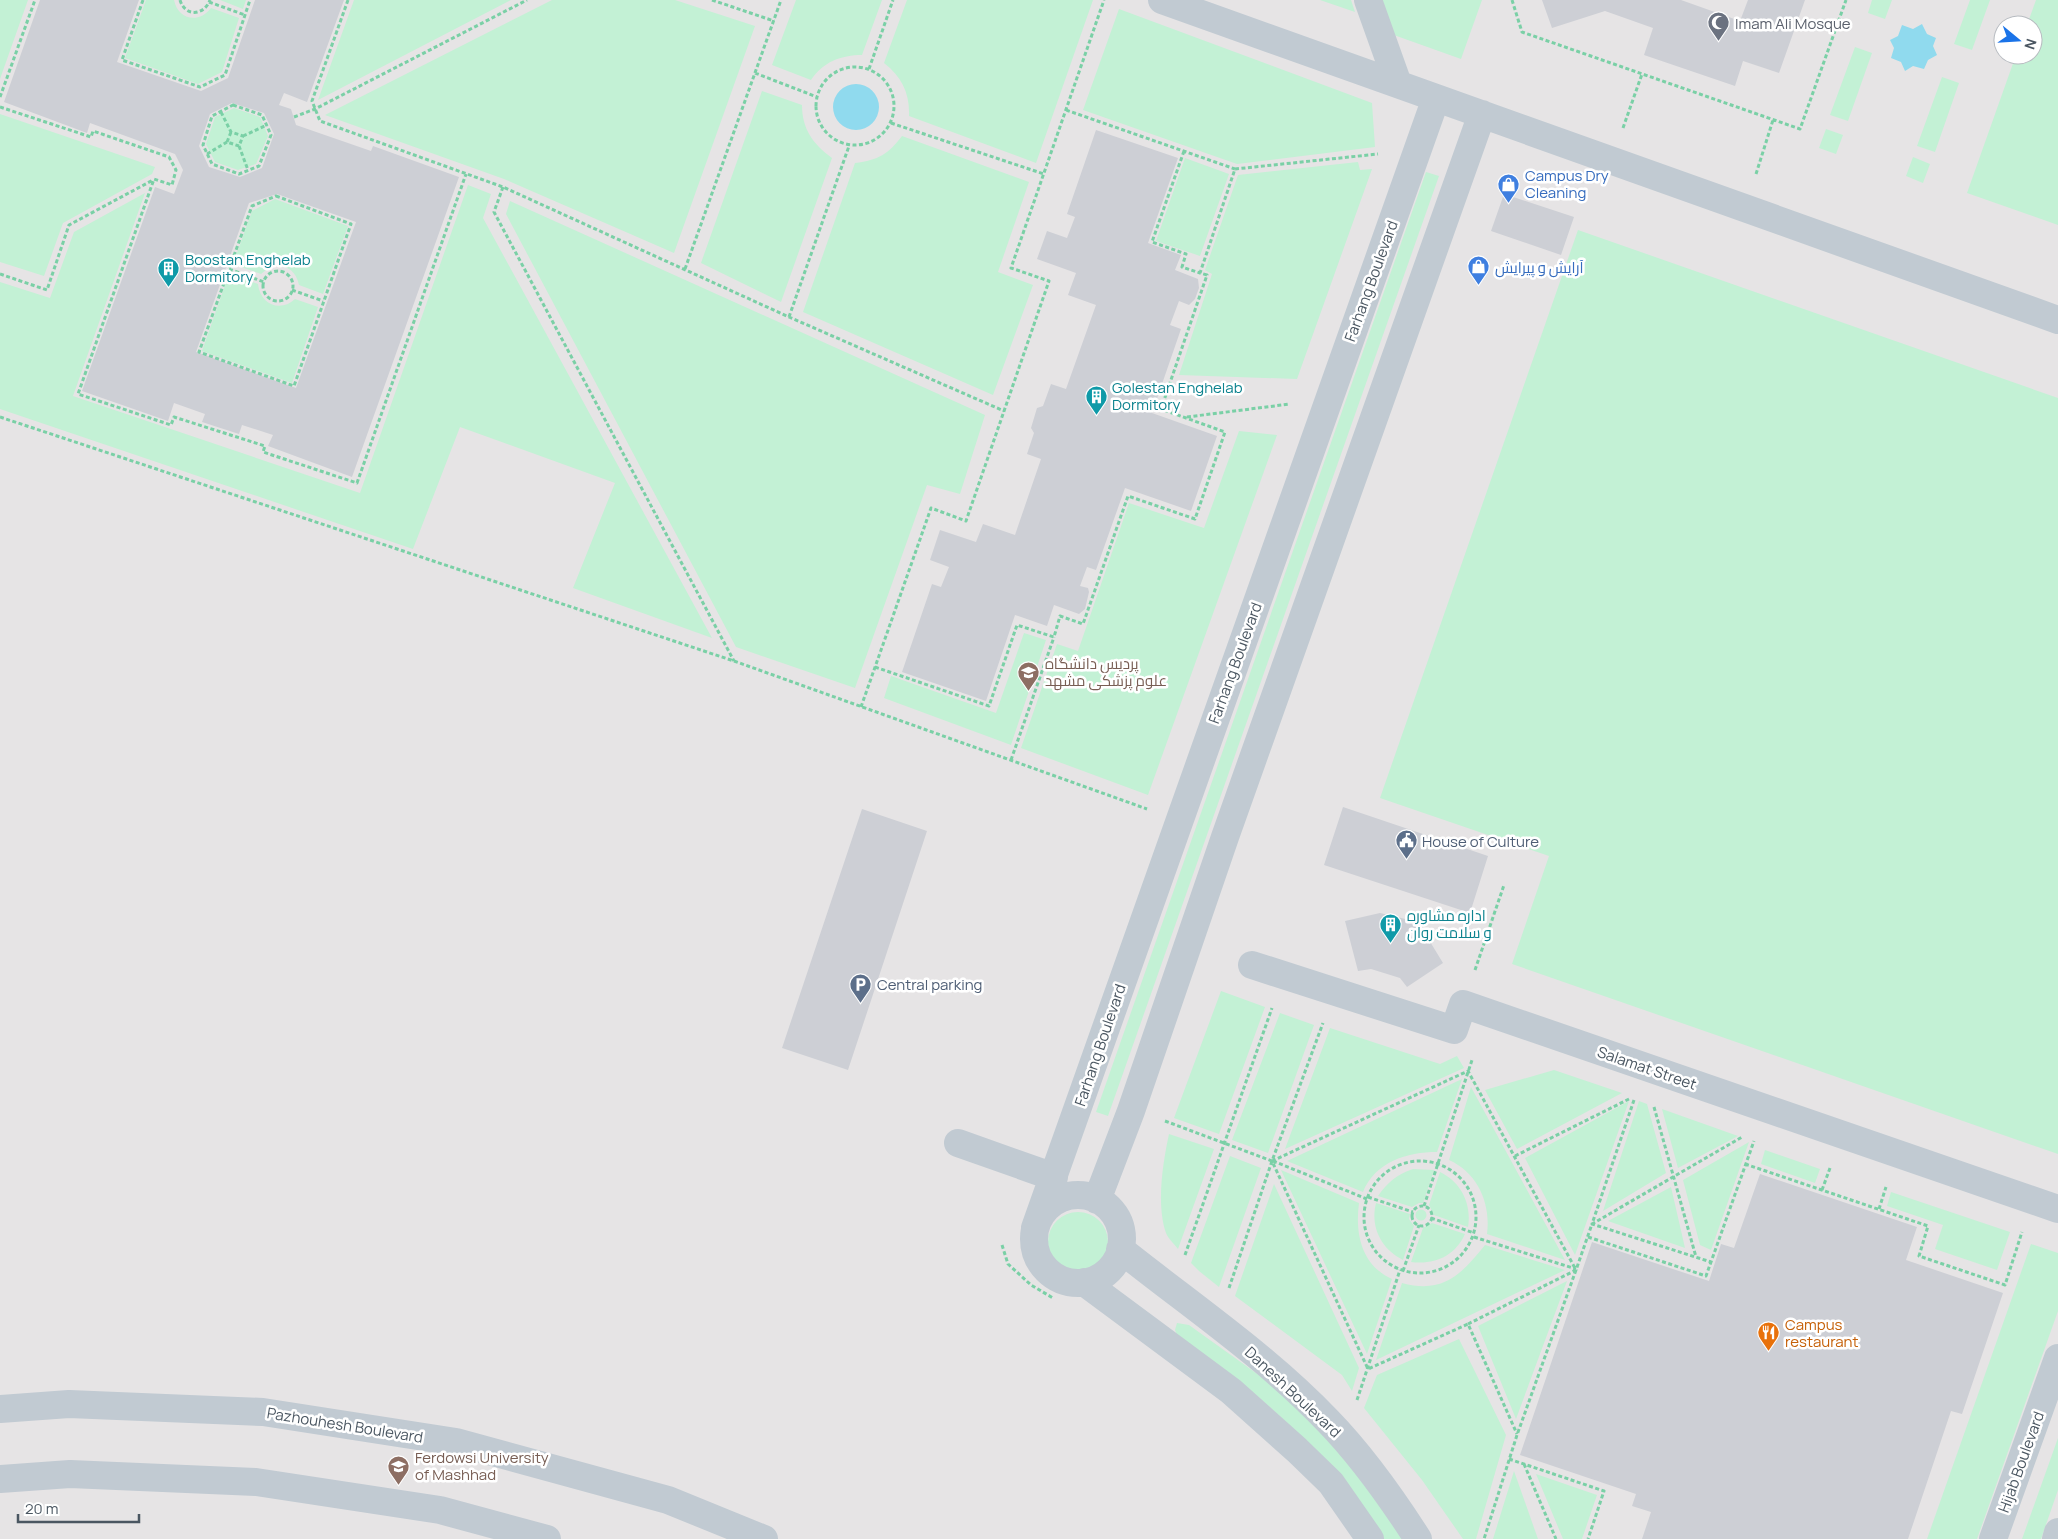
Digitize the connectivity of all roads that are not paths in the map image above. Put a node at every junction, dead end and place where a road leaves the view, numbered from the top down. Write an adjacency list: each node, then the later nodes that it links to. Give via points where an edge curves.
1 (1162, 0): 3 (lane)
2 (1368, 0): 3 (lane)
3 (1398, 84): 4 (lane)
4 (1436, 98): 5 (lane); 9 (lane, Farhang Boulevard)
5 (1482, 114): 6 (lane); 10 (lane)
6 (2058, 320)
7 (1252, 965): 11 (lane, Salamat Street, via 1454,1030 1464,1004)
8 (958, 1143): 9 (lane)
9 (1054, 1177): 12 (lane, Farhang Boulevard)
10 (1097, 1200): 12 (lane, via 1088,1195 1071,1195 1055,1201 1042,1212); 13 (lane, via 1116,1216 1122,1232)
11 (2046, 1204)
12 (1035, 1228): 14 (lane, via 1034,1245 1045,1268 1067,1282)
13 (1120, 1249): 14 (lane, via 1113,1265 1101,1277); 22 (lane, Danesh Boulevard, via 1270,1365 1328,1421 1389,1494)
14 (1084, 1282): 21 (lane, via 1231,1391 1297,1450 1331,1484)
15 (2058, 1358): 23 (lane, Hijab Boulevard)
16 (0, 1409): 20 (lane, Pazhouhesh Boulevard, via 69,1404 263,1412 456,1442 668,1500)
17 (0, 1479): 19 (lane, via 70,1474 256,1482 440,1510)
18 (2058, 1532): 24 (lane)
19 (547, 1539)
20 (764, 1539)
21 (1370, 1539)
22 (1418, 1539)
23 (1993, 1539)
24 (2056, 1539)

